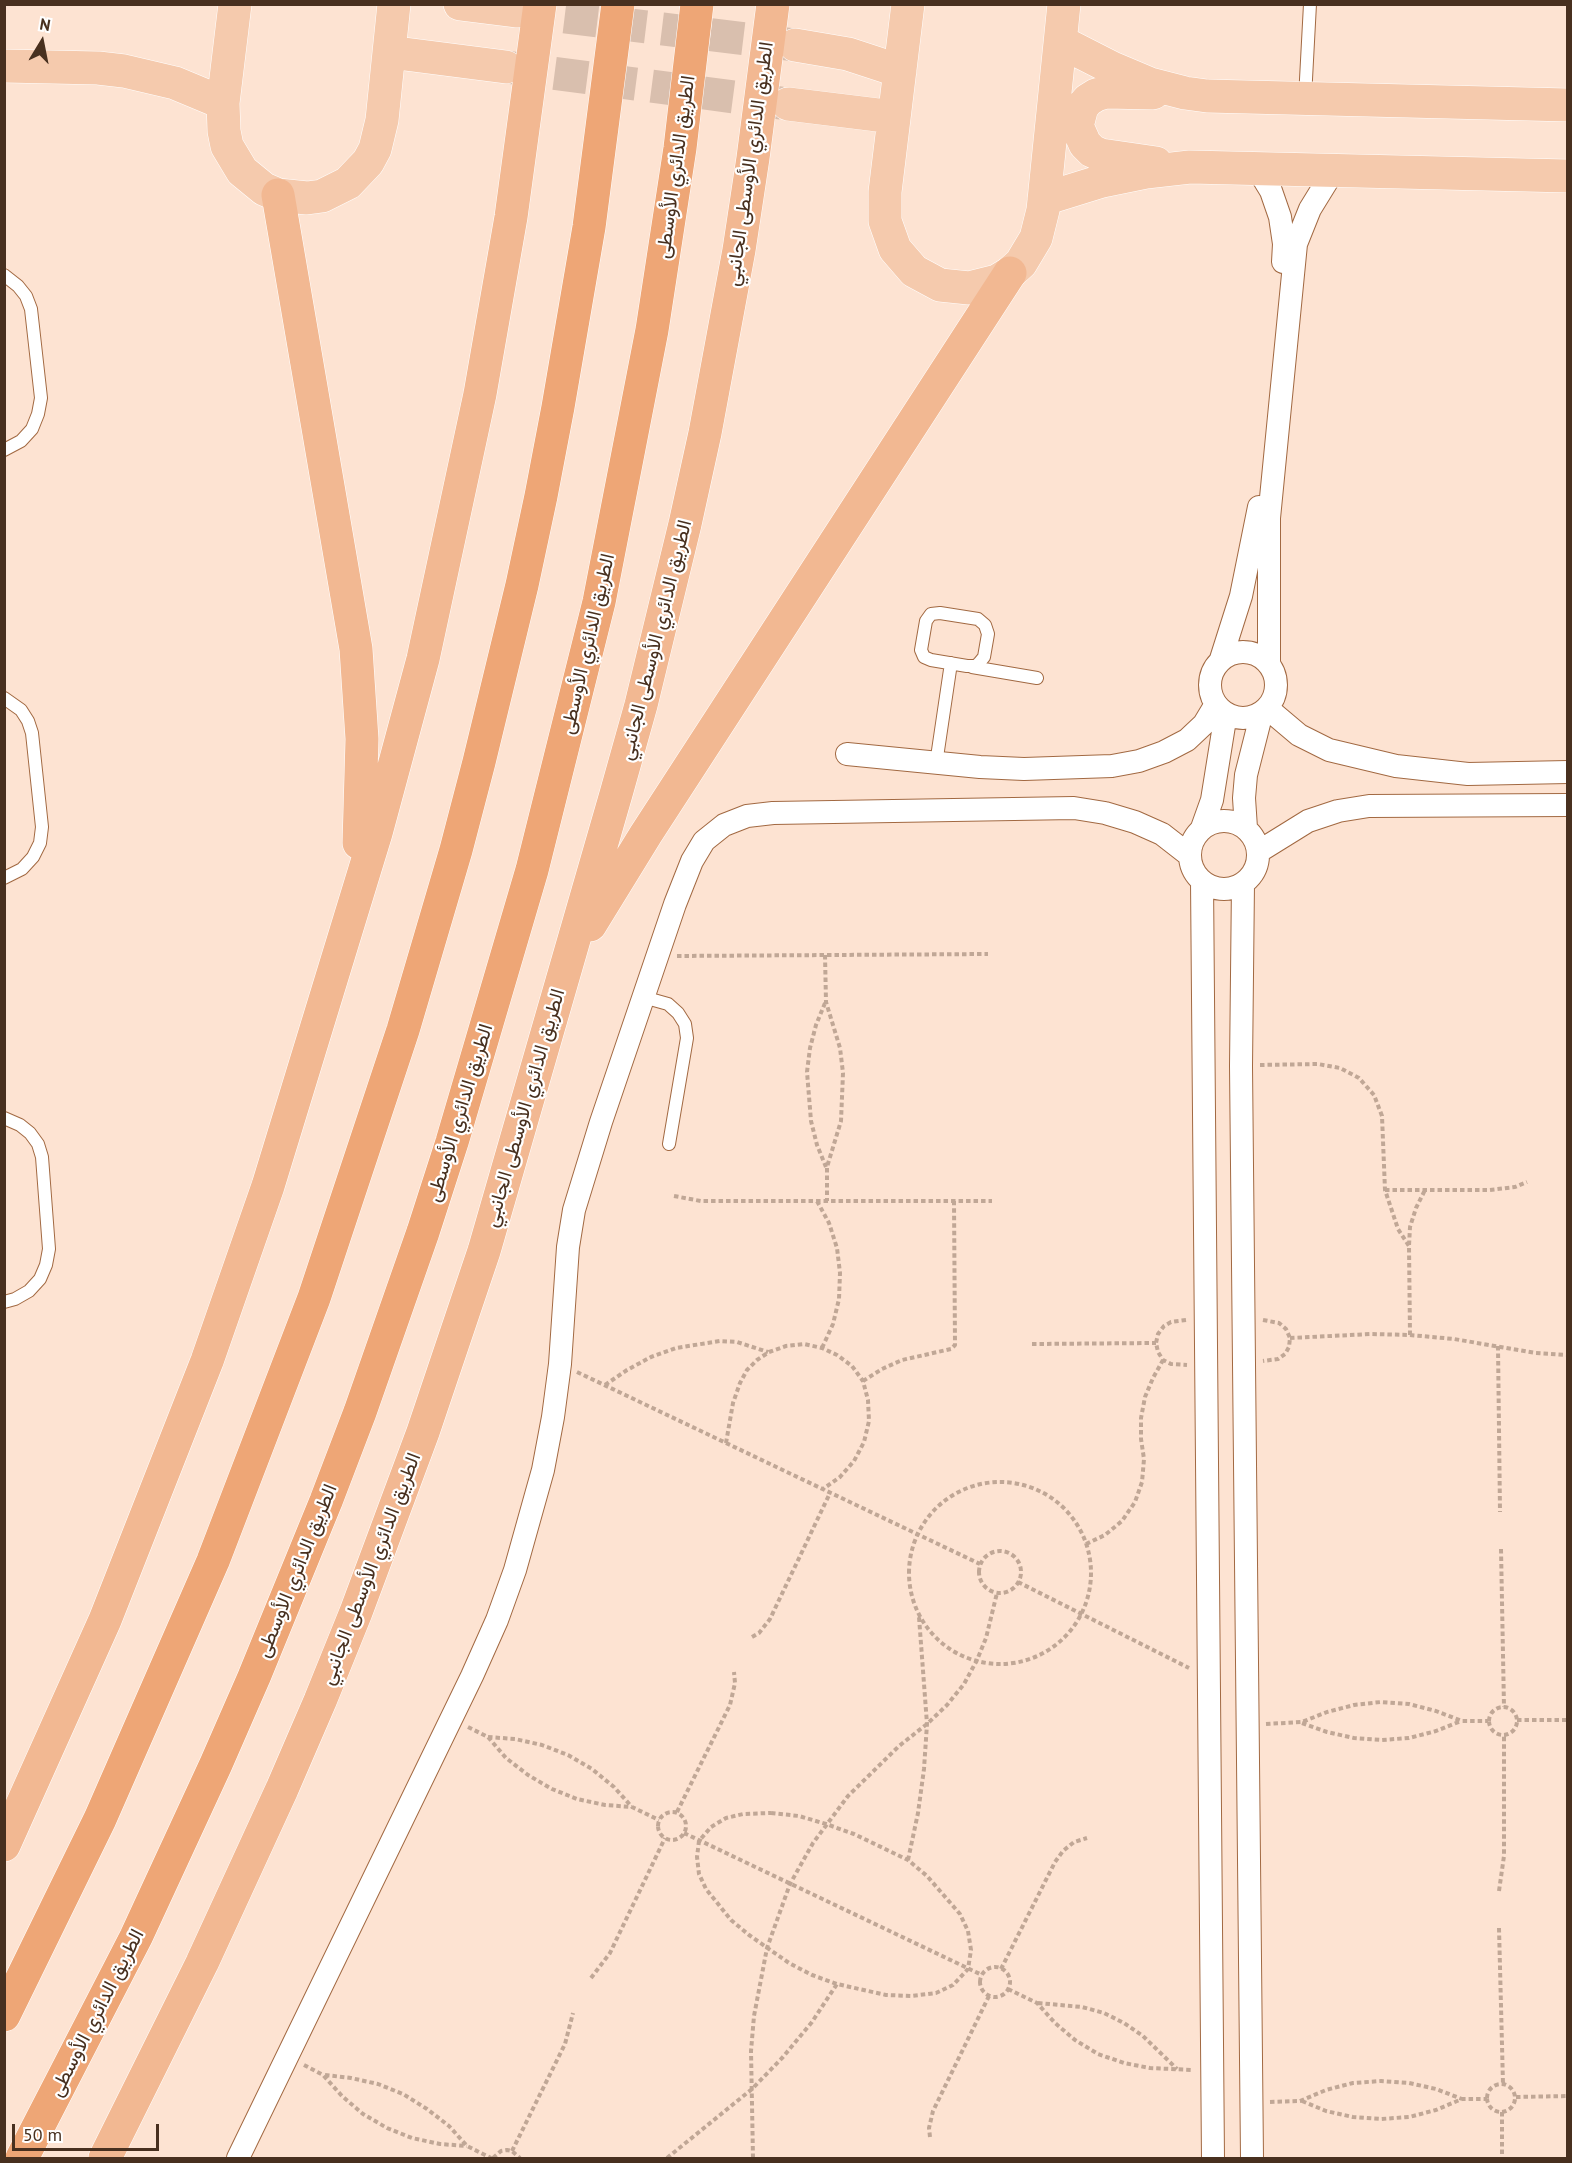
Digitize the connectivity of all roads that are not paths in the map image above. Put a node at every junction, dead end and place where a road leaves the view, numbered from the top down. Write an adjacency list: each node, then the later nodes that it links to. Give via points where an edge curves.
1 (235, 4): 20 (main road)
2 (394, 4): 13 (main road)
3 (460, 4): 10 (main road)
4 (618, 4): 60 (highway, via 589,227 536,518 476,773 403,1030 314,1298 218,1550 100,1819)
5 (698, 4): 63 (highway, الطريق الدائري الأوسطى, via 654,319 599,602 532,870 452,1142 360,1412 254,1677 136,1937)
6 (773, 4): 54 (highway, الطريق الدائري الأوسطى الجانبي, via 739,250 685,524 638,716)
7 (908, 4): 17 (main road)
8 (1064, 4): 11 (main road)
9 (1310, 4): 19 (lane)
10 (528, 8): 53 (highway, via 512,217 480,394 400,746)
11 (1061, 42): 18 (main road, via 1150,84); 30 (main road)
12 (795, 45): 14 (main road)
13 (389, 52): 16 (main road); 29 (main road, via 379,135 364,168 348,183 322,196)
14 (866, 59): 17 (main road); 23 (main road, via 874,72 874,87 868,101)
15 (4, 66): 20 (main road, via 124,71 175,83)
16 (506, 67)
17 (900, 71): 24 (main road)
18 (1185, 93): 19 (main road); 25 (main road, via 1096,94 1082,107 1077,126 1084,144 1101,155)
19 (1305, 99): 22 (main road)
20 (223, 103): 29 (main road, via 224,131 233,159 252,181)
21 (789, 104): 23 (main road)
22 (1568, 105)
23 (848, 111): 24 (main road)
24 (894, 117): 31 (main road, via 885,221 903,261 926,279 954,288 983,285)
25 (1190, 167): 26 (main road); 30 (main road, via 1113,179)
26 (1257, 168): 27 (main road); 34 (street, via 1271,191 1284,244 1258,517 1241,596)
27 (1334, 170): 28 (main road); 36 (street, via 1310,209 1296,244 1269,518)
28 (1568, 176)
29 (278, 195): 53 (highway, via 356,649 363,739 362,785)
30 (1044, 199): 31 (main road, via 1036,238)
31 (1010, 273): 54 (highway, via 645,834)
32 (4, 275): 33 (lane, via 26,296 31,309 41,398 32,429)
33 (4, 450)
34 (1221, 659): 36 (street, via 1247,652 1259,655); 40 (street, via 1210,680 1211,693)
35 (951, 663): 37 (lane); 37 (lane, via 927,659 922,654 926,621 931,614 978,619 985,625 988,634 984,657); 43 (lane)
36 (1269, 664): 41 (street, via 1277,687 1274,699)
37 (972, 667): 38 (lane)
38 (1037, 678)
39 (4, 698): 50 (lane, via 21,710 32,733 42,827 33,857 22,869)
40 (1221, 708): 41 (street, via 1244,717); 43 (street, via 1187,740 1139,761 1112,766 1024,769); 46 (street, via 1212,800)
41 (1264, 710): 44 (street, via 1329,750 1396,766 1468,774); 47 (street, via 1246,775)
42 (846, 754): 43 (street)
43 (936, 764)
44 (1568, 772)
45 (1568, 805): 48 (street, via 1369,806 1308,821)
46 (1202, 828): 47 (street, via 1224,820); 49 (street, via 1192,840)
47 (1246, 828): 48 (street)
48 (1258, 852): 52 (street, via 1257,864)
49 (1189, 855): 51 (street, via 1195,874); 55 (street, via 1162,834 1135,822 1074,808 747,816 724,825 704,841 692,861)
50 (4, 878)
51 (1202, 881): 52 (street, via 1222,889); 61 (street)
52 (1244, 883): 62 (street, via 1241,1066)
53 (348, 920): 59 (highway, via 268,1186 207,1361 110,1609)
54 (564, 974): 64 (highway, الطريق الدائري الأوسطى الجانبي, via 466,1308 360,1601 243,1876)
55 (643, 997): 57 (lane, via 668,1004 685,1024 687,1038); 65 (street, via 574,1210 553,1417 530,1521 497,1620)
56 (4, 1118): 58 (lane, via 20,1125 38,1144 49,1249 40,1279 29,1291)
57 (669, 1144)
58 (4, 1302)
59 (4, 1845)
60 (4, 2015)
61 (1212, 2055): 62 (street); 66 (street)
62 (1251, 2055): 67 (street)
63 (22, 2158)
64 (105, 2158)
65 (238, 2158)
66 (1213, 2158)
67 (1252, 2158)

